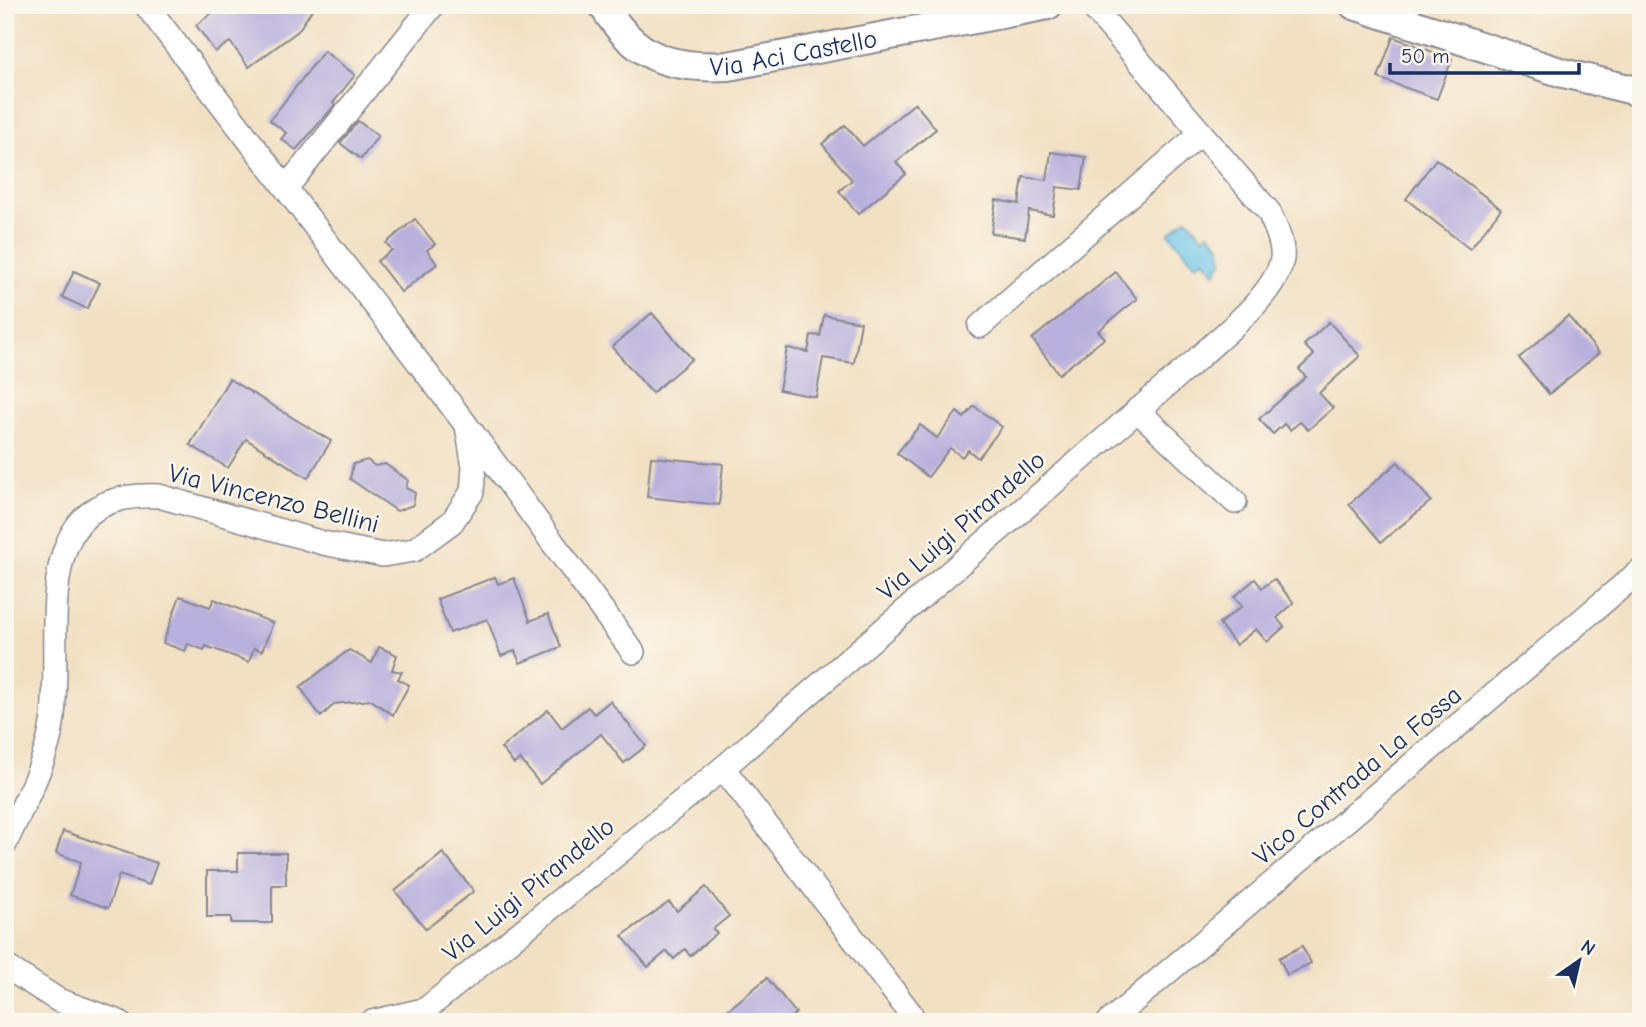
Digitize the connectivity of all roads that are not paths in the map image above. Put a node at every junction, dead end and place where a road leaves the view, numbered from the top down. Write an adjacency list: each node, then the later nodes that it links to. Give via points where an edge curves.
1 (146, 5): 9 (street, Via Vincenzo Bellini)
2 (433, 5): 9 (street)
3 (603, 5): 4 (street, Via Aci Castello, via 625,36 647,52 690,68 728,66)
4 (1048, 5)
5 (1091, 5): 8 (street, Via Luigi Pirandello)
6 (1354, 5): 7 (street, via 1563,73)
7 (1641, 92)
8 (1200, 133): 10 (street); 11 (street, Via Luigi Pirandello, via 1269,212 1282,257 1275,279 1253,306)
9 (286, 188): 12 (street, Via Vincenzo Bellini)
10 (980, 326)
11 (1137, 410): 13 (street); 16 (street, Via Luigi Pirandello)
12 (467, 426): 15 (street); 17 (street, Via Vincenzo Bellini, via 474,467 472,492 452,522 414,550 383,555 323,543 159,496 131,495 102,503 81,519 65,547 58,572 52,726)
13 (1235, 502)
14 (1641, 570): 23 (street, Vico Contrada La Fossa)
15 (633, 652)
16 (723, 768): 19 (street, Via Luigi Pirandello); 22 (street, via 911,1014)
17 (5, 844)
18 (5, 966): 20 (street, via 58,1000)
19 (417, 1016): 21 (street)
20 (118, 1022)
21 (372, 1022)
22 (912, 1022)
23 (1109, 1022)

